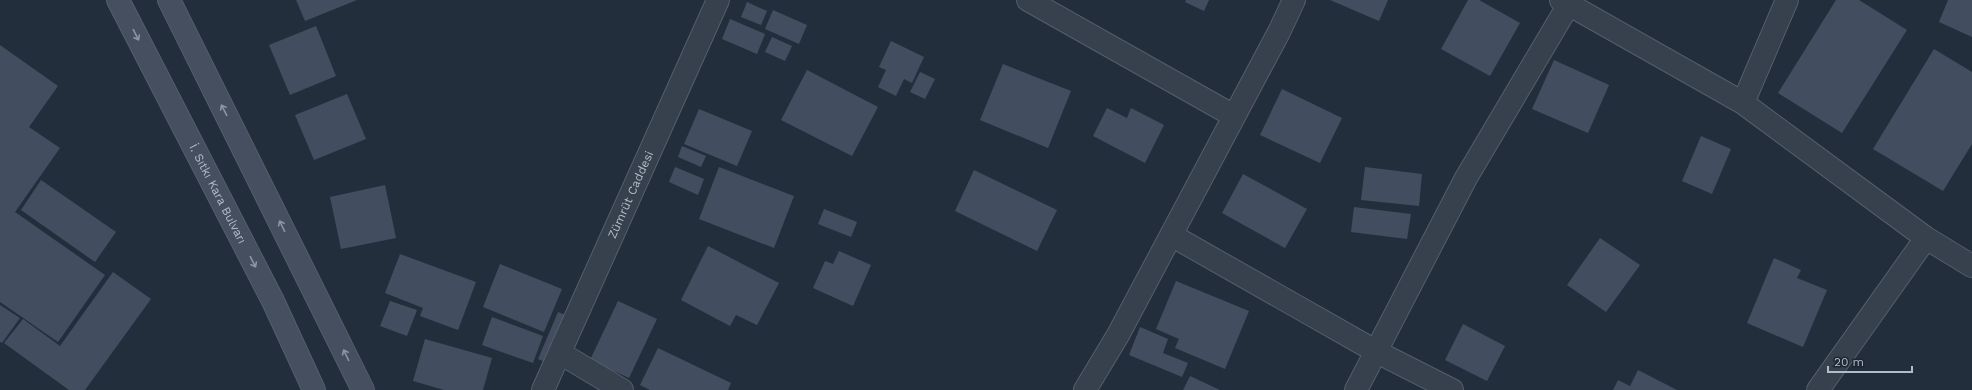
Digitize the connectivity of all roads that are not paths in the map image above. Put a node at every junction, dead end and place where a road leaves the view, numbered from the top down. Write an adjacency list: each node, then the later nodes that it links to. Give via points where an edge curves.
1 (118, 0): 15 (main road, İ. Sıtkı Kara Bulvarı, one-way to 15, via 273,301)
2 (169, 0): 16 (main road, one-way to 2)
3 (718, 0): 14 (street, Zümrüt Caddesi)
4 (1028, 0): 9 (street)
5 (1294, 0): 9 (street)
6 (1787, 0): 8 (street)
7 (1565, 2): 8 (street); 13 (street, via 1466,178)
8 (1743, 103): 11 (street)
9 (1234, 116): 10 (street)
10 (1171, 235): 13 (street); 19 (street, via 1118,335)
11 (1926, 238): 12 (street); 22 (street)
12 (1972, 266)
13 (1377, 352): 20 (street); 21 (street)
14 (560, 353): 17 (street, Zümrüt Caddesi); 18 (street)
15 (314, 390)
16 (363, 390)
17 (543, 390)
18 (622, 390)
19 (1085, 390)
20 (1356, 390)
21 (1452, 390)
22 (1818, 390)

